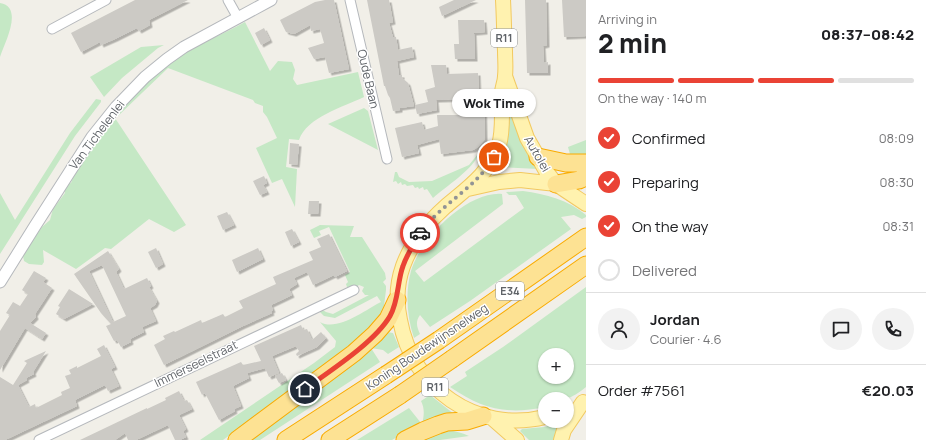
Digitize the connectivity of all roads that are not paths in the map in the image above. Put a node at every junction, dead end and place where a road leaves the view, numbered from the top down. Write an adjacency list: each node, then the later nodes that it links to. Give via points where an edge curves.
1 (106, 0): 7 (street)
2 (228, 0): 6 (street)
3 (271, 0): 6 (street, Van Tichelenlei)
4 (350, 0): 10 (street, Oude Baan)
5 (503, 0): 8 (main road, Autolei / R11)
6 (238, 18): 18 (street, Van Tichelenlei, via 167,59 116,107 88,143)
7 (52, 28)
8 (505, 76): 9 (main road, Autolei / R11, via 520,122); 14 (main road, Autolei / R11, via 502,92 502,136 499,146 485,172)
9 (538, 157): 11 (highway, via 566,164); 13 (main road, Autolei / R11)
10 (387, 159)
11 (586, 163)
12 (586, 178): 13 (highway)
13 (556, 184): 14 (main road, Autolei / R11, via 520,180); 15 (main road, Autolei / R11)
14 (466, 190): 20 (main road, Autolei / R11, via 421,232 403,266)
15 (586, 204)
16 (583, 239): 27 (highway, Koning Boudewijnsnelweg / E34, bridge, via 439,340)
17 (586, 265): 28 (highway, Koning Boudewijnsnelweg / E34, bridge, via 400,395)
18 (0, 282)
19 (354, 290): 25 (street, Immerseelstraat)
20 (397, 300): 23 (main road, Autolei / R11, via 404,341 416,365 429,382 467,410); 26 (highway, via 388,319 354,353)
21 (584, 400): 22 (main road); 31 (main road, via 564,430)
22 (574, 405)
23 (488, 417): 24 (main road, Autolei / R11, via 513,421); 29 (highway, via 447,422); 30 (main road, Autolei / R11)
24 (538, 418)
25 (39, 440)
26 (237, 440)
27 (286, 440)
28 (330, 440)
29 (405, 440)
30 (517, 440)
31 (561, 440)

